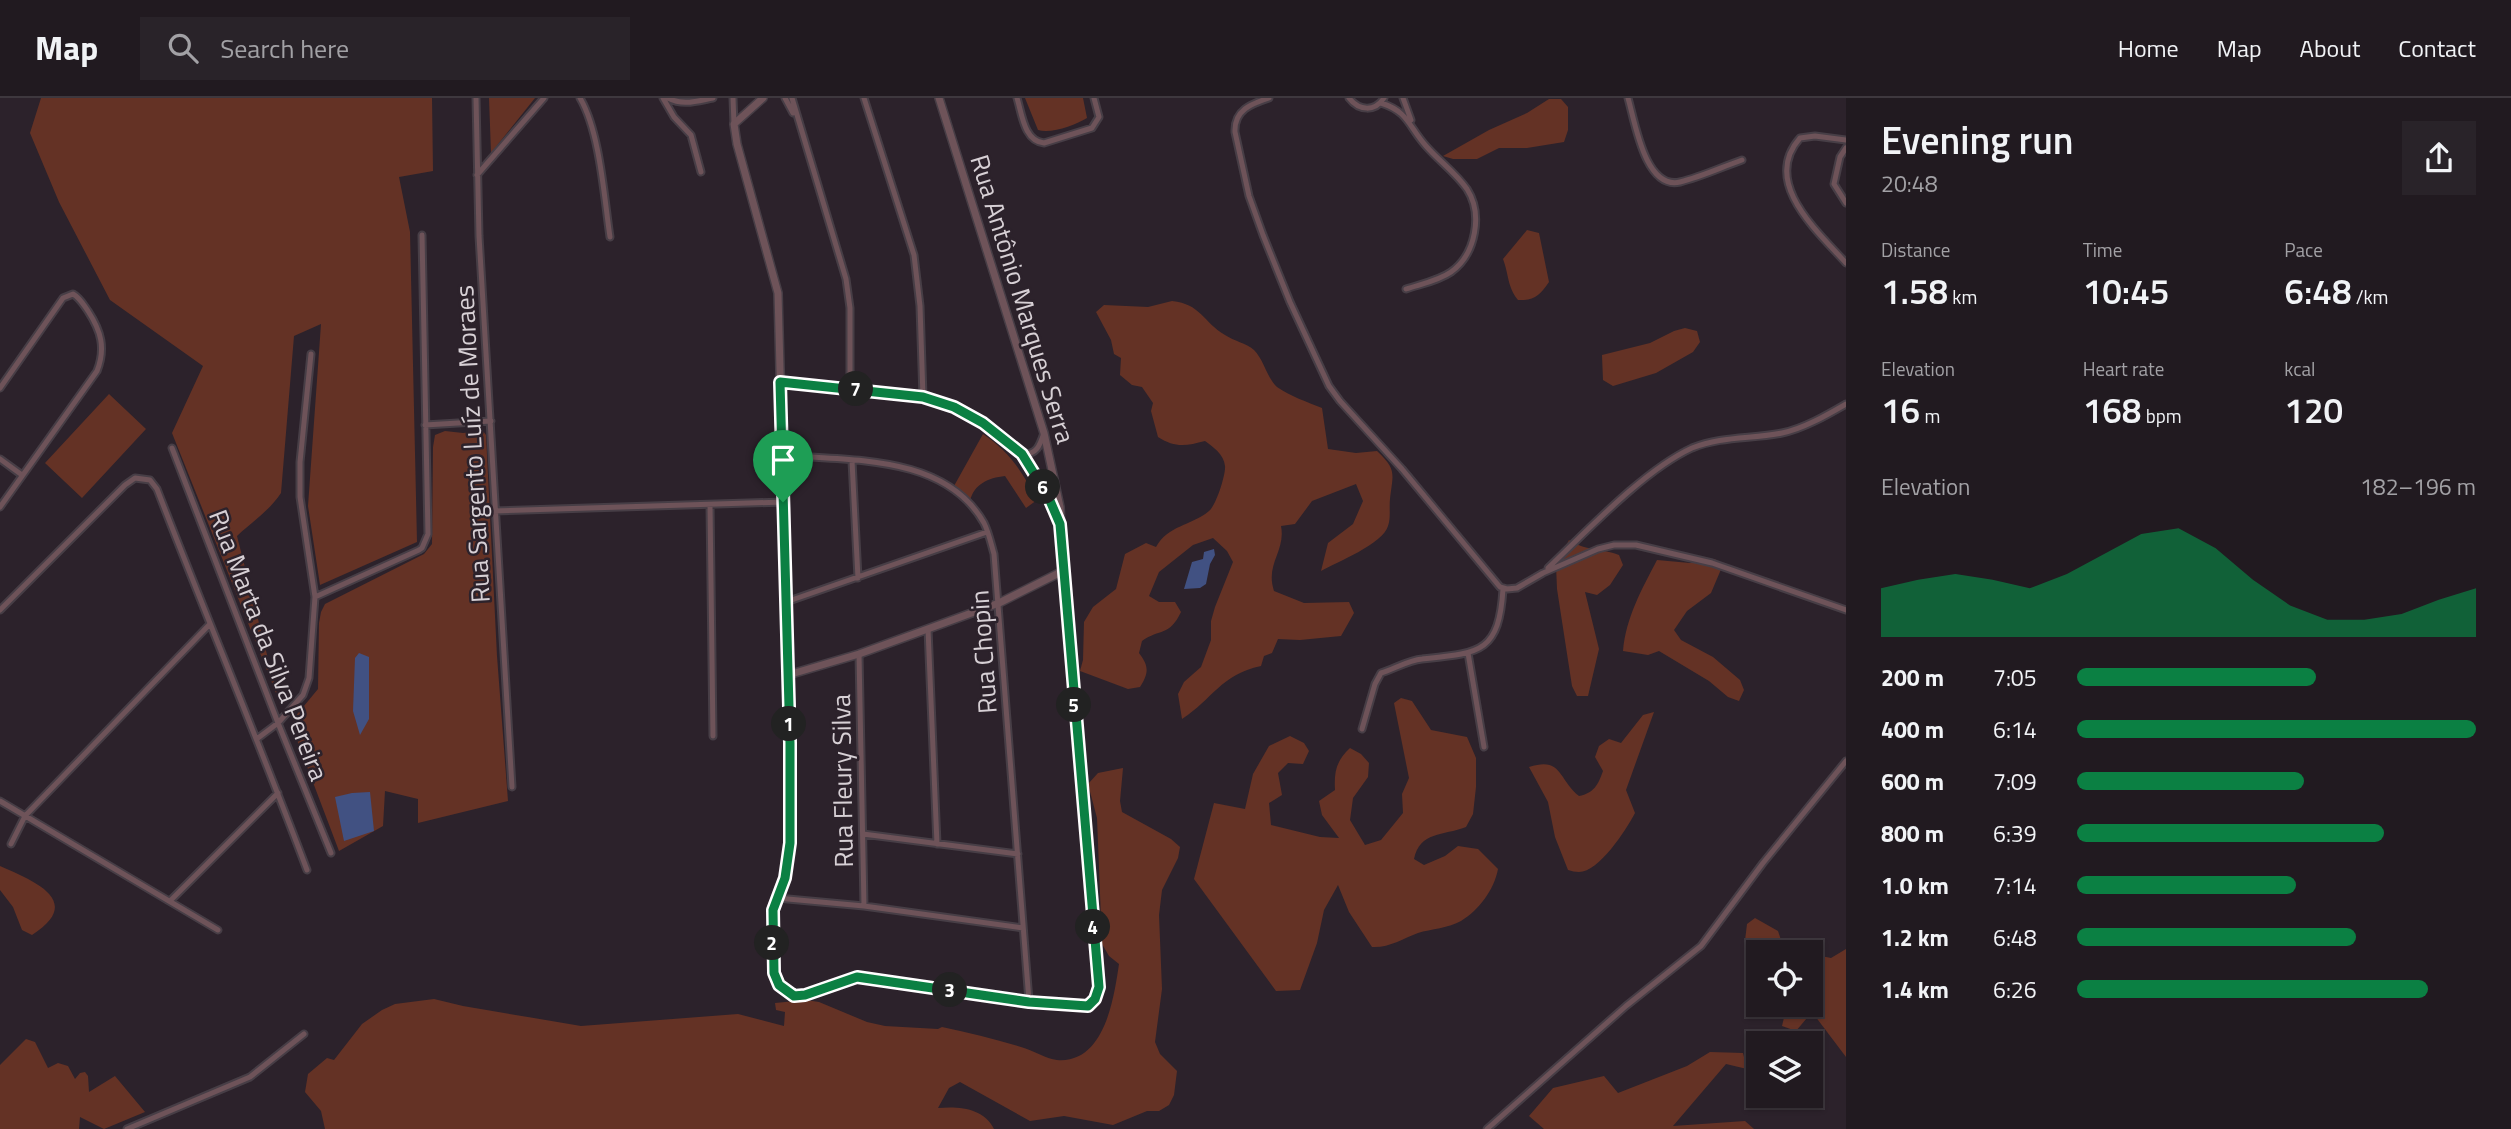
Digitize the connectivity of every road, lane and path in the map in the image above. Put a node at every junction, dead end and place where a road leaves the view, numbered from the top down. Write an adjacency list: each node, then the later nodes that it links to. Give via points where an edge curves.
1 (476, 98): 26 (street, Rua Sargento Luíz de Moraes)
2 (544, 98): 26 (street)
3 (580, 98): 29 (street, via 591,130)
4 (666, 98): 5 (street, via 692,103); 25 (street, via 674,117 691,135)
5 (713, 98)
6 (733, 98): 20 (street)
7 (763, 98): 20 (street)
8 (785, 98): 19 (street)
9 (792, 98): 19 (street)
10 (864, 98): 36 (street, via 914,255)
11 (939, 98): 40 (street, Rua Antônio Marques Serra)
12 (1017, 98): 13 (street, via 1027,131 1034,141 1044,144 1092,128 1099,117)
13 (1094, 98)
14 (1269, 98): 56 (street, via 1243,109 1235,132 1249,196 1319,367 1340,401)
15 (1349, 98): 18 (street, via 1364,108)
16 (1402, 98): 21 (street)
17 (1628, 98): 24 (street, via 1648,164 1658,177 1677,183)
18 (1382, 101): 21 (street, via 1399,110)
19 (798, 122): 35 (street, via 846,279)
20 (734, 124): 33 (street, via 778,293)
21 (1414, 130): 31 (street, via 1473,200 1475,226 1468,252 1453,271)
22 (1846, 141): 30 (street, via 1800,138 1787,174 1795,203)
23 (1846, 148): 27 (street, via 1834,184)
24 (1742, 160)
25 (701, 172)
26 (477, 175): 38 (street, Rua Sargento Luíz de Moraes)
27 (1846, 203)
28 (422, 235): 39 (street)
29 (610, 237)
30 (1846, 263)
31 (1406, 289)
32 (311, 354): 57 (street, via 300,497)
33 (780, 382): 35 (street); 43 (street)
34 (0, 388): 46 (street, via 64,298 73,294 79,298 101,337 101,363)
35 (850, 388): 36 (street)
36 (923, 397): 42 (street, via 971,416)
37 (1846, 404): 54 (street, via 1785,433 1718,440 1670,460)
38 (491, 421): 39 (street); 50 (street, Rua Sargento Luíz de Moraes)
39 (425, 425): 57 (street, via 428,534 422,548)
40 (1044, 433): 42 (street, via 1039,448); 51 (street, Rua Antônio Marques Serra)
41 (173, 449): 67 (street, Rua Marta da Silva Pereira)
42 (1022, 454): 51 (street)
43 (782, 456): 45 (street, Rua Chopin); 47 (street)
44 (0, 459): 46 (street)
45 (852, 461): 52 (street, Rua Chopin, via 909,468 932,477 968,502); 55 (street)
46 (22, 475): 49 (street)
47 (783, 502): 48 (street); 58 (street)
48 (709, 505): 50 (street); 69 (street)
49 (0, 507)
50 (494, 511): 73 (street, Rua Sargento Luíz de Moraes)
51 (1060, 524): 53 (street, Rua Antônio Marques Serra)
52 (988, 532): 55 (street); 59 (street, Rua Chopin, via 995,554)
53 (1063, 571): 59 (street); 88 (street, Rua Antônio Marques Serra, via 1099,987 1091,1004 1083,1007)
54 (1543, 573): 56 (street); 61 (street, via 1598,549 1636,545 1712,564)
55 (858, 578): 58 (street)
56 (1503, 589): 64 (street, via 1497,631 1485,645)
57 (315, 597): 67 (street, via 307,686)
58 (786, 602): 66 (street)
59 (999, 603): 63 (street); 81 (street, Rua Chopin)
60 (0, 610): 62 (street, Rua Marta da Silva Pereira, via 125,485 143,477 157,489)
61 (1846, 610)
62 (209, 625): 70 (street, Rua Marta da Silva Pereira); 76 (street)
63 (928, 629): 65 (street); 79 (street)
64 (1468, 653): 68 (street, via 1420,659 1381,673); 71 (street)
65 (859, 654): 66 (street); 77 (street, Rua Fleury Silva)
66 (788, 676): 83 (street, via 790,843)
67 (278, 723): 70 (street); 80 (street, Rua Marta da Silva Pereira)
68 (1362, 729)
69 (713, 736)
70 (258, 738): 74 (street, Rua Marta da Silva Pereira)
71 (1484, 747)
72 (1846, 761): 91 (street, via 1702,946 1626,1006)
73 (512, 787)
74 (278, 793): 82 (street, Rua Marta da Silva Pereira); 84 (street)
75 (0, 801): 76 (street)
76 (25, 816): 78 (street); 84 (street)
77 (863, 834): 79 (street); 85 (street, Rua Fleury Silva)
78 (11, 844)
79 (937, 844): 81 (street)
80 (331, 853)
81 (1018, 854): 86 (street, Rua Chopin)
82 (307, 870)
83 (777, 898): 85 (street); 88 (street, via 771,926 774,973 779,985 794,996 857,977)
84 (171, 900): 87 (street)
85 (864, 906): 86 (street)
86 (1023, 928): 88 (street, Rua Chopin)
87 (218, 930)
88 (1029, 1002)
89 (304, 1034): 90 (street, via 250,1077)
90 (127, 1129)
91 (1487, 1129)

